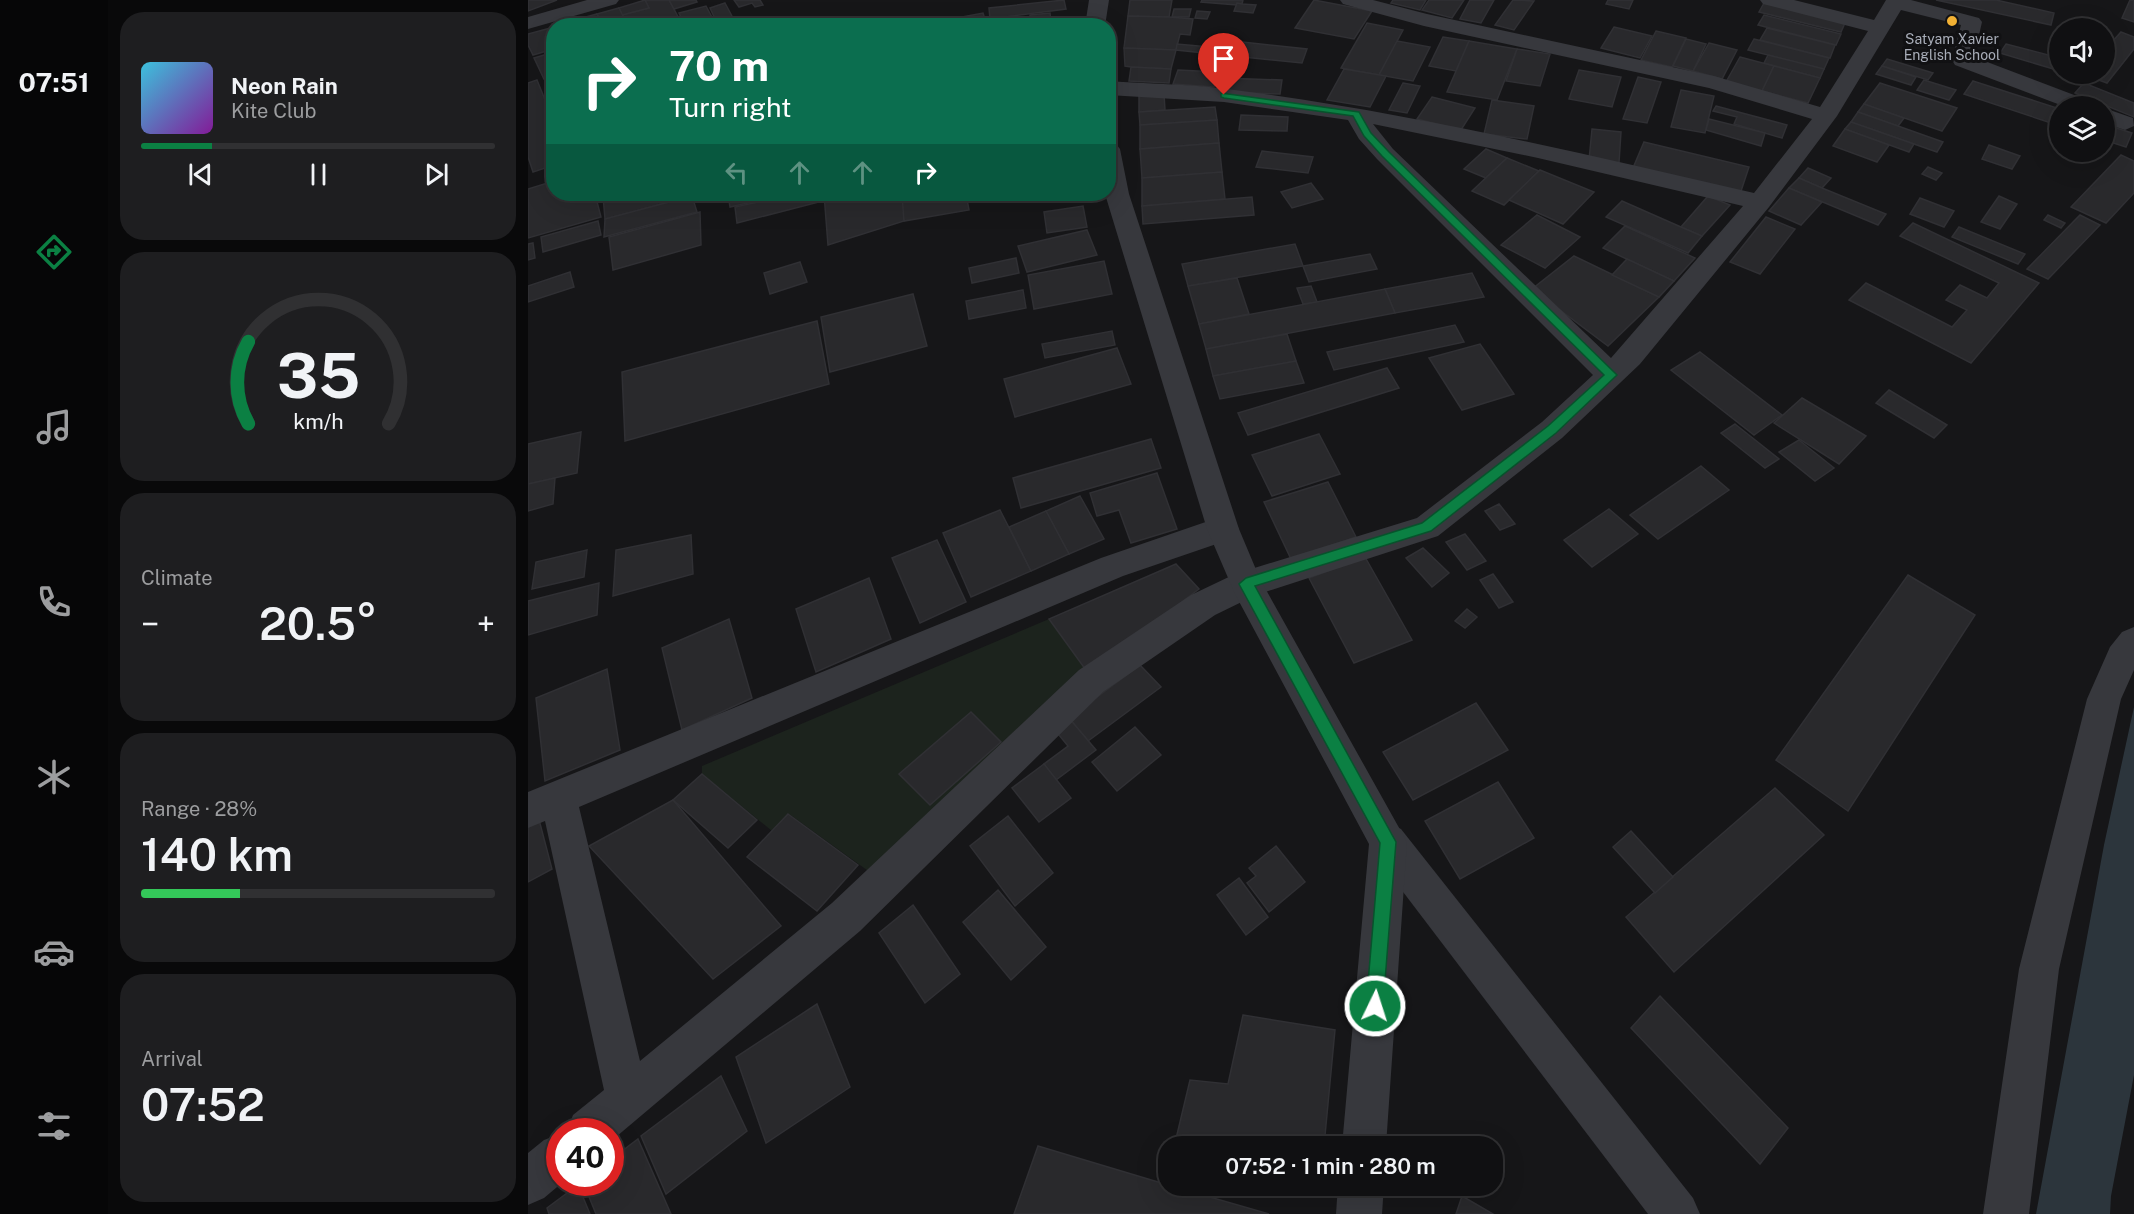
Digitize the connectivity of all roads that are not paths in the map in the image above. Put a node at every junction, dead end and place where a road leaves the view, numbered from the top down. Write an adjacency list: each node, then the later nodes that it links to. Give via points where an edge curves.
1 (609, 0): 7 (street)
2 (1099, 0): 6 (street)
3 (1350, 0): 11 (street, via 1424,20 1714,83)
4 (1770, 0): 5 (street)
5 (1891, 10): 9 (street, via 1972,22 1963,60); 11 (street)
6 (1096, 18)
7 (528, 23)
8 (1116, 88): 10 (street, via 1224,95)
9 (2056, 96)
10 (1356, 114): 13 (street); 14 (street, via 1385,154)
11 (1826, 116): 13 (street)
12 (1116, 189): 15 (street)
13 (1760, 202): 14 (street)
14 (1611, 375): 16 (street, via 1552,430 1426,527)
15 (1223, 530): 16 (street); 18 (street, via 1112,567)
16 (1246, 584): 19 (street); 20 (street, via 1203,605 1091,681 846,917)
17 (2134, 642): 28 (street, via 2122,658 2104,699 2039,969)
18 (543, 804): 20 (street)
19 (1388, 842): 22 (street); 27 (street)
20 (628, 1099): 21 (street)
21 (605, 1118)
22 (1365, 1136)
23 (546, 1167): 24 (street)
24 (528, 1182)
25 (1360, 1196): 26 (street)
26 (1359, 1214)
27 (1677, 1214)
28 (2006, 1214)

